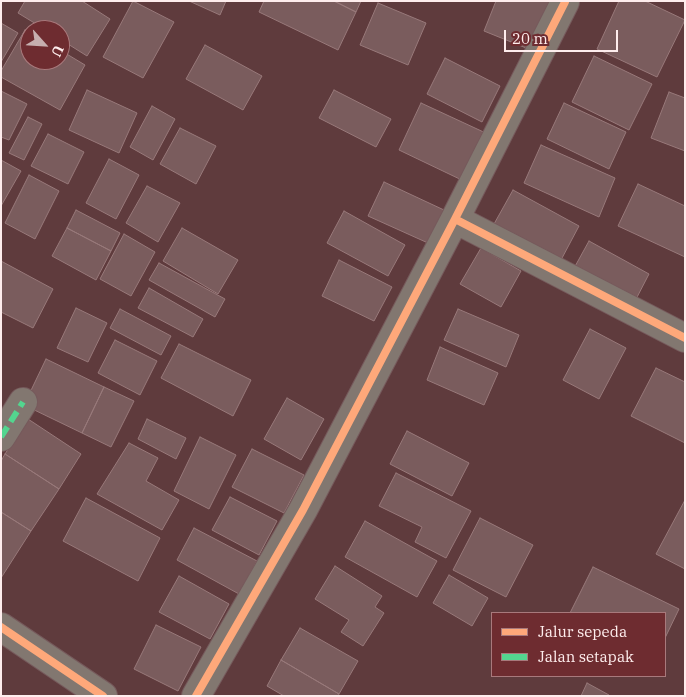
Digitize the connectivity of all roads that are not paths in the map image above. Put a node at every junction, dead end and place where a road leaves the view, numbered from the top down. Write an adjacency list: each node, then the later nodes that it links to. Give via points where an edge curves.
1 (565, 2): 2 (street)
2 (455, 219): 3 (street); 8 (street, via 303,510)
3 (685, 338)
4 (23, 402): 5 (street)
5 (1, 437)
6 (1, 627): 7 (street)
7 (103, 696)
8 (196, 696)

